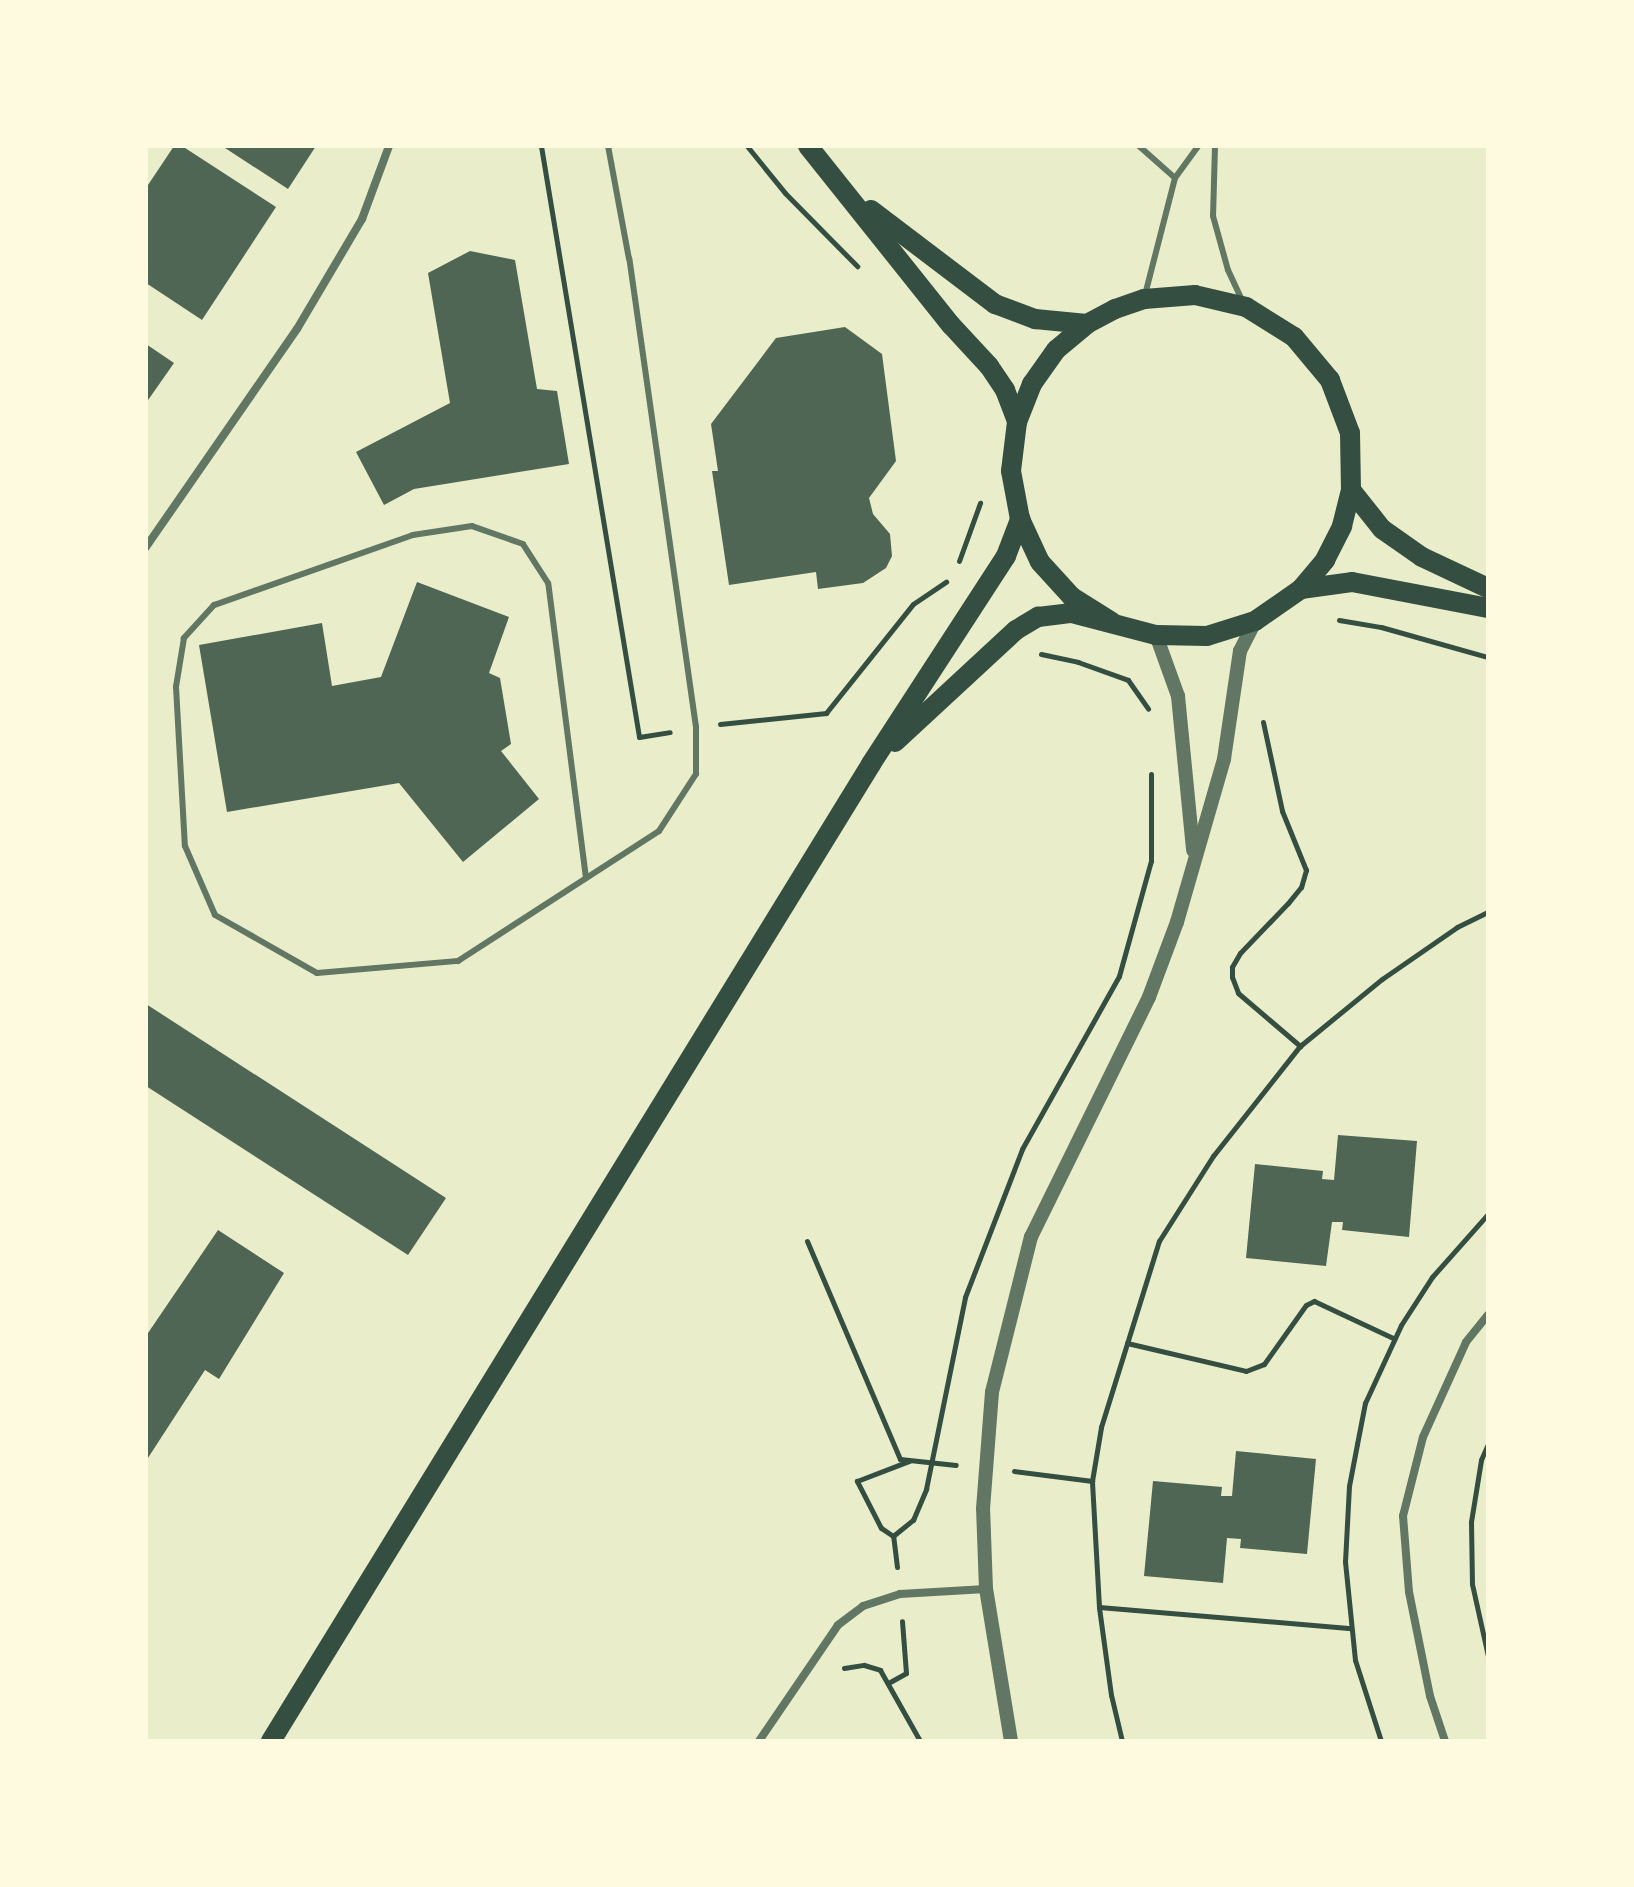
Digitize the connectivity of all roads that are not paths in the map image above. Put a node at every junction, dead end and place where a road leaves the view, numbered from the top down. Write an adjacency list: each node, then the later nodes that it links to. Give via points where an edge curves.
1 (389, 146): 15 (street, via 362,219 297,329)
2 (608, 146): 24 (lane, via 696,727 696,774 659,831)
3 (808, 146): 8 (main road)
4 (1139, 146): 7 (lane)
5 (1198, 146): 7 (lane)
6 (1215, 146): 10 (lane, via 1213,216 1228,270)
7 (1175, 178): 9 (lane)
8 (846, 190): 11 (main road, via 995,304 1035,319); 12 (main road, via 989,366)
9 (1144, 299): 10 (main road, via 1195,295); 11 (main road)
10 (1246, 307): 13 (main road, via 1294,337 1330,380 1350,433)
11 (1087, 324): 12 (main road, via 1056,350)
12 (1017, 422): 14 (main road, via 1011,471)
13 (1351, 490): 16 (main road, via 1382,529 1422,557); 17 (main road, via 1342,526 1325,560)
14 (1020, 519): 20 (main road, via 1040,562 1072,597); 22 (main road, via 1006,556)
15 (146, 547)
16 (1488, 588)
17 (1301, 589): 18 (main road, via 1352,582); 19 (main road)
18 (1488, 608)
19 (1255, 621): 21 (main road, via 1207,636); 23 (street, via 1240,651 1224,759)
20 (1112, 622): 21 (main road); 22 (main road, via 1072,613 1038,617 1016,630)
21 (1156, 635): 23 (street, via 1178,696)
22 (871, 764): 27 (main road)
23 (1193, 859): 26 (street, via 1149,997 1031,1237 992,1392 983,1509)
24 (586, 878): 24 (lane, via 458,961 317,973 215,915 185,846 176,687 184,638 214,605 413,535 472,526 523,544 548,583)
25 (1488, 1315): 30 (street, via 1466,1342 1423,1437 1403,1516 1409,1592 1430,1696)
26 (986, 1589): 28 (street, via 900,1594 863,1606 838,1625); 29 (street)
27 (271, 1741)
28 (759, 1741)
29 (1011, 1741)
30 (1445, 1741)

